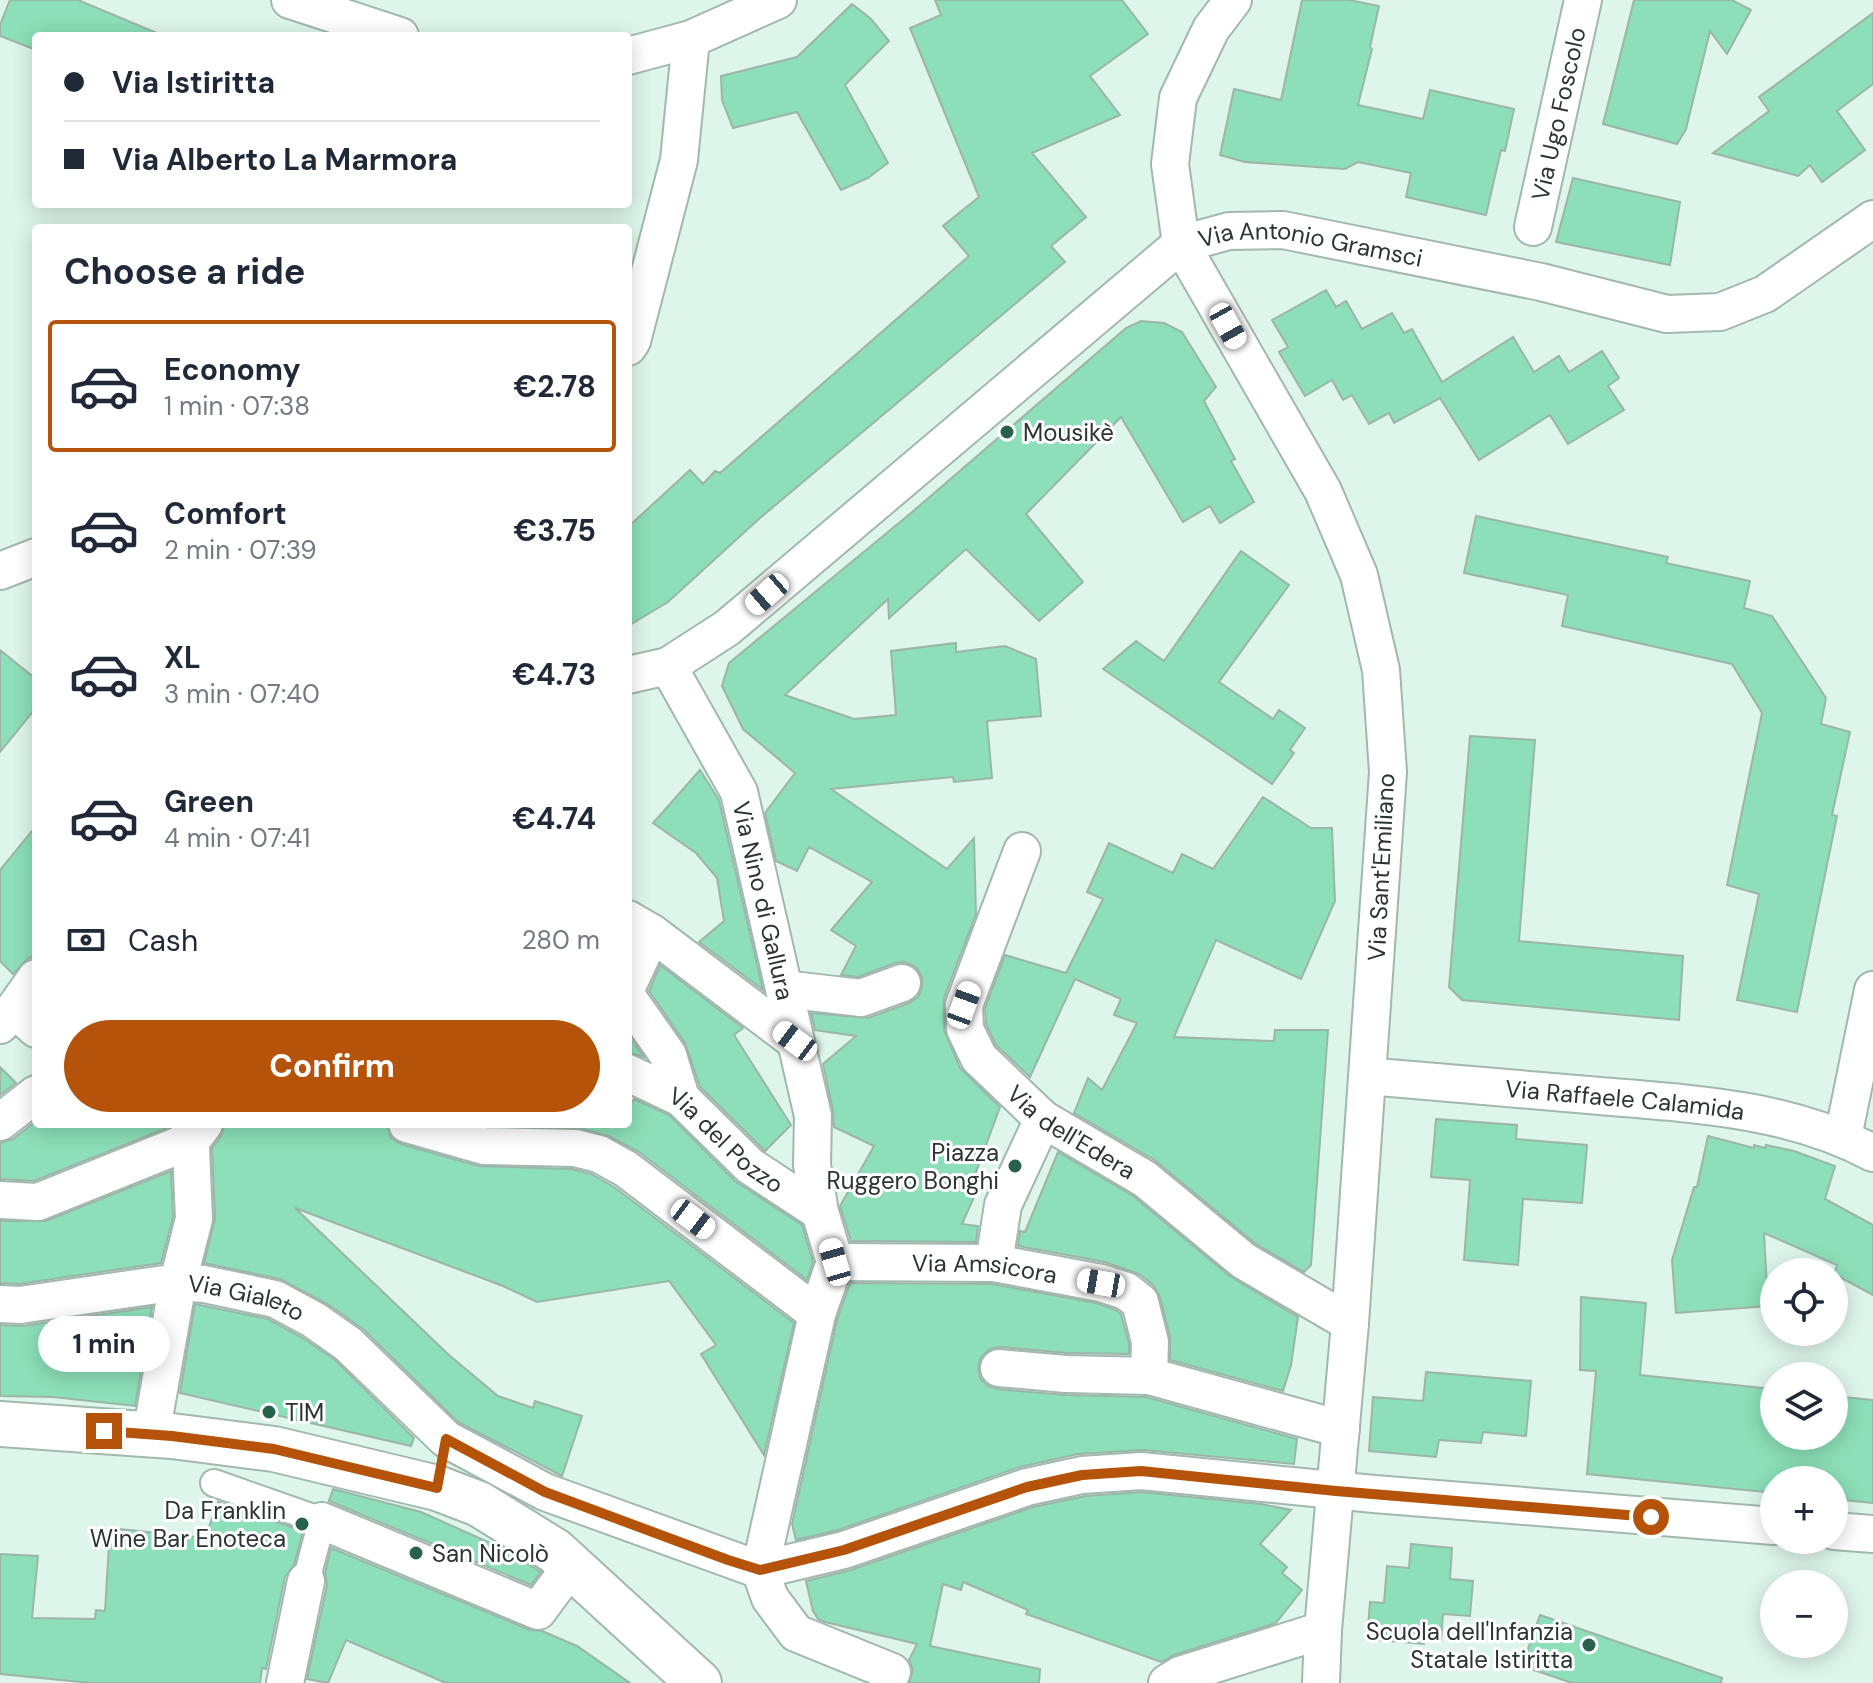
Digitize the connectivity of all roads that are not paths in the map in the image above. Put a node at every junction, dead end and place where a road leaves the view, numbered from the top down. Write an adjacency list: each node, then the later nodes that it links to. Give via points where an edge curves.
1 (290, 0): 5 (street)
2 (778, 0): 6 (street)
3 (1233, 0): 10 (street, Via Sant'Emiliano, via 1211,29 1178,98 1170,164)
4 (1583, 0): 9 (street, Via Ugo Foscolo)
5 (388, 32)
6 (691, 39): 7 (street); 11 (street, via 679,160)
7 (632, 55)
8 (1873, 219): 10 (street, Via Antonio Gramsci, via 1765,294 1720,312 1680,314 1283,230 1229,231)
9 (1533, 227)
10 (1181, 244): 14 (street, Via Antonio Gramsci, via 727,628); 27 (street, Via Sant'Emiliano, via 1323,491 1359,575 1381,670 1388,772)
11 (632, 341)
12 (32, 559): 13 (street)
13 (0, 571)
14 (668, 666): 15 (street, Via Antonio Gramsci); 21 (street, Via Nino di Gallura, via 739,792)
15 (632, 674)
16 (1022, 851): 30 (street, Via dell'Edera, via 964,1005 965,1029 979,1058)
17 (640, 926): 18 (street); 25 (street)
18 (632, 965)
19 (902, 983): 21 (street, via 861,998)
20 (32, 987): 24 (street)
21 (784, 989): 25 (street, Via Nino di Gallura)
22 (1873, 990): 34 (street)
23 (632, 1004): 29 (street, via 668,1055)
24 (17, 1021)
25 (795, 1041): 36 (street, Via Nino di Gallura, via 813,1116 812,1165)
26 (632, 1075): 29 (street, Via del Pozzo)
27 (1368, 1076): 34 (street, Via Raffaele Calamida, via 1719,1106 1798,1122); 42 (street, Via Sant'Emiliano)
28 (32, 1097): 31 (street)
29 (681, 1098): 36 (street, Via del Pozzo, via 750,1166)
30 (1043, 1119): 38 (street, via 1003,1205); 42 (street, Via dell'Edera, via 1145,1179 1244,1261)
31 (0, 1122)
32 (421, 1128): 41 (street, via 484,1146 575,1148 599,1154)
33 (195, 1129): 35 (street, via 38,1202); 39 (street, via 194,1219)
34 (1858, 1145)
35 (0, 1200)
36 (820, 1212): 37 (street, Via Nino di Gallura)
37 (835, 1262): 38 (street, Via Amsicora); 41 (street)
38 (994, 1263): 44 (street, Via Amsicora, via 1126,1291 1140,1302 1150,1342)
39 (178, 1282): 40 (street, Via Gialeto); 47 (street); 48 (street, Via Gialeto, via 275,1299 314,1320 348,1344)
40 (0, 1304)
41 (817, 1314): 57 (street)
42 (1350, 1323): 46 (street, Via Sant'Emiliano)
43 (999, 1368): 44 (street)
44 (1149, 1376): 46 (street)
45 (0, 1424): 47 (street)
46 (1341, 1429): 51 (street, Via Sant'Emiliano)
47 (151, 1435): 50 (street, via 274,1449)
48 (446, 1439): 50 (street); 57 (street, Via Gialeto, via 545,1492)
49 (214, 1483): 52 (street)
50 (437, 1488): 56 (street, via 519,1527)
51 (1336, 1491): 53 (street); 57 (street, via 1141,1471 1082,1475 1027,1487 844,1550); 59 (street, Via Sant'Emiliano)
52 (322, 1521): 56 (street, via 538,1611); 58 (street)
53 (1760, 1525)
54 (1848, 1532): 55 (street)
55 (1873, 1534)
56 (571, 1566): 62 (street)
57 (760, 1570): 60 (street, via 770,1598 796,1633)
58 (306, 1581): 61 (street)
59 (1323, 1630): 63 (street); 64 (street, Via Sant'Emiliano)
60 (892, 1672)
61 (285, 1683)
62 (699, 1683)
63 (1167, 1683)
64 (1321, 1683)

